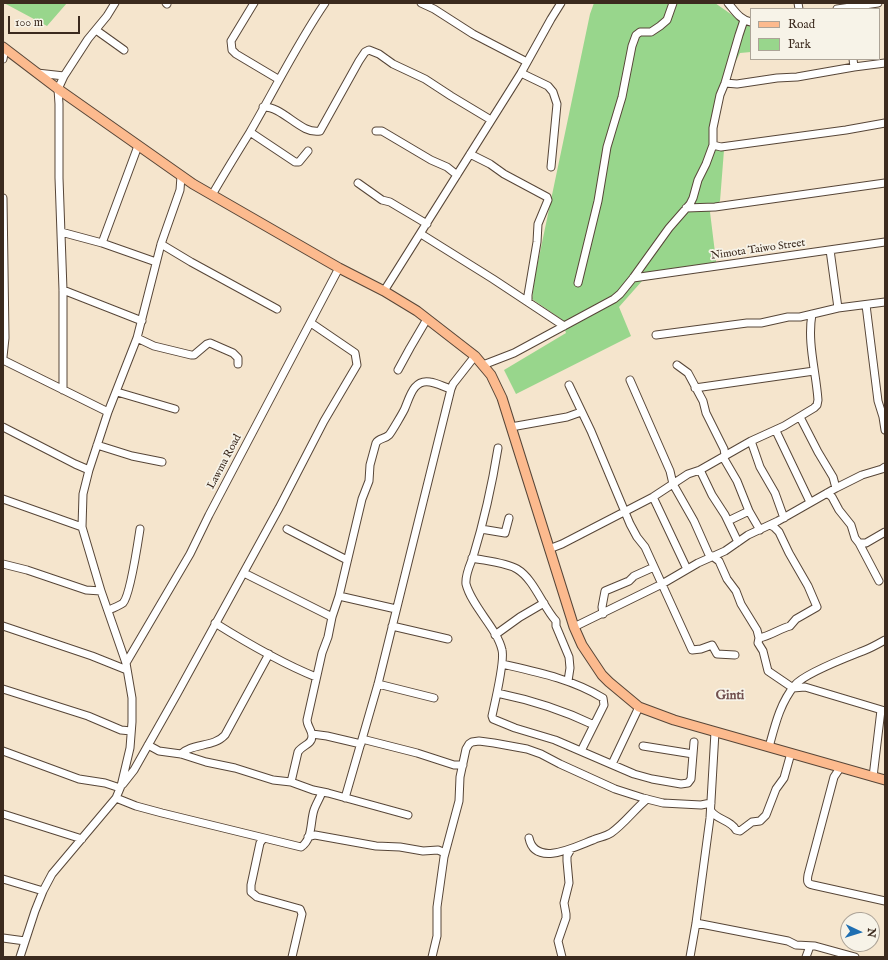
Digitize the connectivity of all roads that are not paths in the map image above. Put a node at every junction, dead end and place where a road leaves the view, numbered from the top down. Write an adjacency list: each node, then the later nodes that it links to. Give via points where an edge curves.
1 (115, 3): 11 (street)
2 (254, 3): 22 (street, via 231,41 232,50)
3 (325, 3): 22 (street)
4 (421, 3): 16 (street)
5 (672, 3): 56 (street, via 667,20 650,32 636,34 622,97 607,147 598,201)
6 (728, 3): 10 (street)
7 (878, 3): 9 (street)
8 (558, 4): 16 (street)
9 (846, 8)
10 (748, 21): 23 (street, via 738,36)
11 (96, 30): 13 (street); 21 (street)
12 (4, 48): 14 (street); 19 (main road)
13 (124, 50)
14 (3, 59)
15 (853, 60): 18 (street)
16 (527, 62): 20 (street)
17 (885, 63): 18 (street)
18 (854, 67): 23 (street, via 797,77)
19 (36, 73): 21 (street); 24 (main road)
20 (521, 73): 28 (street); 36 (street, via 548,86 557,104)
21 (64, 76): 24 (street)
22 (278, 79): 27 (street)
23 (725, 83): 32 (street, via 716,110)
24 (58, 89): 25 (main road); 26 (street)
25 (72, 99): 26 (street); 33 (main road)
26 (59, 104): 47 (street)
27 (264, 107): 28 (street, via 273,108 310,130 320,131 359,62 369,50 425,79); 31 (street)
28 (491, 120): 35 (street)
29 (885, 123): 32 (street, via 721,147)
30 (376, 131): 37 (street, via 382,131)
31 (250, 132): 34 (street, via 295,162 299,162); 43 (street)
32 (713, 145): 45 (street, via 693,198)
33 (138, 146): 38 (main road); 50 (street)
34 (308, 152)
35 (470, 154): 37 (street); 59 (street, via 548,200 538,224)
36 (551, 167)
37 (457, 175): 46 (street)
38 (181, 176): 41 (main road); 42 (street)
39 (358, 183): 46 (street, via 382,200)
40 (885, 183): 45 (street, via 723,206)
41 (193, 184): 42 (street); 43 (main road)
42 (180, 190): 51 (street)
43 (212, 195): 54 (main road)
44 (3, 198): 72 (street)
45 (686, 208): 55 (street)
46 (427, 224): 48 (street)
47 (62, 232): 50 (street); 57 (street)
48 (421, 234): 58 (street); 59 (street)
49 (885, 242): 52 (street, Nimota Taiwo Street)
50 (102, 243): 53 (street)
51 (161, 244): 53 (street); 63 (street)
52 (830, 250): 55 (street, Nimota Taiwo Street); 62 (street)
53 (156, 262): 66 (street)
54 (339, 268): 58 (main road); 67 (street, Lawma Road)
55 (633, 278): 68 (street, via 614,299)
56 (578, 283)
57 (63, 290): 66 (street); 82 (street)
58 (384, 291): 65 (main road)
59 (528, 302): 68 (street)
60 (885, 302): 61 (street)
61 (866, 305): 62 (street); 90 (street, via 878,401)
62 (838, 308): 64 (street)
63 (277, 309)
64 (812, 314): 69 (street); 77 (street, via 810,328)
65 (427, 319): 71 (main road); 76 (street)
66 (142, 321): 70 (street)
67 (311, 323): 127 (street, via 355,353 357,364 312,443); 148 (street, Lawma Road, via 190,554)
68 (564, 326): 74 (street, via 514,353)
69 (656, 335)
70 (137, 338): 73 (street, via 154,346 191,355 210,343 233,353 238,358); 83 (street)
71 (475, 356): 74 (main road); 81 (street)
72 (3, 359): 82 (street)
73 (238, 364)
74 (483, 365): 89 (main road, via 495,382)
75 (677, 365): 80 (street, via 686,370)
76 (398, 370)
77 (814, 371): 80 (street); 87 (street, via 817,404)
78 (630, 380): 100 (street, via 670,471)
79 (569, 385): 86 (street)
80 (695, 388): 95 (street, via 724,449)
81 (451, 389): 123 (street, via 431,382 417,384 389,435 377,440); 133 (street)
82 (63, 390): 85 (street)
83 (116, 392): 84 (street); 85 (street)
84 (175, 409)
85 (108, 412): 93 (street)
86 (582, 412): 89 (street); 106 (street)
87 (800, 417): 91 (street); 101 (street, via 833,477)
88 (3, 427): 98 (street)
89 (511, 427): 120 (main road)
90 (885, 430)
91 (776, 431): 92 (street); 105 (street)
92 (751, 441): 95 (street); 109 (street)
93 (97, 445): 96 (street); 98 (street)
94 (498, 448): 115 (street)
95 (724, 456): 99 (street); 107 (street)
96 (162, 462)
97 (885, 467): 101 (street)
98 (89, 470): 112 (street, via 84,494)
99 (700, 470): 100 (street); 110 (street)
100 (673, 484): 103 (street); 121 (street)
101 (836, 488): 102 (street)
102 (827, 493): 105 (street); 119 (street, via 851,526)
103 (653, 497): 106 (street); 126 (street)
104 (3, 499): 112 (street)
105 (810, 502): 109 (street)
106 (625, 510): 120 (street); 125 (street)
107 (750, 511): 110 (street); 116 (street)
108 (510, 518): 115 (street, via 505,533)
109 (784, 518): 111 (street)
110 (728, 521): 118 (street)
111 (770, 525): 116 (street); 142 (street, via 779,532 817,607 796,619 790,626)
112 (82, 527): 130 (street)
113 (287, 528): 123 (street)
114 (140, 529): 134 (street, via 132,577 125,600)
115 (481, 529): 122 (street)
116 (760, 530): 118 (street)
117 (885, 532): 119 (street, via 866,543)
118 (738, 542): 121 (street)
119 (859, 543): 128 (street)
120 (549, 549): 140 (main road)
121 (711, 557): 126 (street); 142 (street, via 719,561)
122 (472, 558): 132 (street, via 516,569 525,576); 141 (street, via 466,583)
123 (347, 560): 131 (street)
124 (3, 564): 130 (street, via 86,590)
125 (654, 567): 129 (street); 135 (street, via 634,576 629,582 605,591)
126 (687, 569): 129 (street)
127 (244, 573): 136 (street); 137 (street)
128 (879, 581)
129 (662, 584): 135 (street); 146 (street, via 692,650 712,646 717,654)
130 (101, 591): 134 (street)
131 (338, 596): 133 (street); 136 (street)
132 (544, 603): 141 (street); 151 (street, via 556,621 569,657)
133 (396, 608): 139 (street)
134 (109, 610): 148 (street)
135 (603, 614): 140 (street)
136 (332, 617): 149 (street)
137 (216, 623): 145 (street); 166 (street)
138 (3, 626): 148 (street)
139 (392, 626): 143 (street); 152 (street)
140 (574, 627): 158 (main road, via 582,645 602,674)
141 (495, 635): 147 (street, via 502,649)
142 (759, 638): 154 (street, via 758,643 763,651 768,671)
143 (448, 639)
144 (885, 640): 150 (street)
145 (269, 654): 149 (street); 172 (street, via 225,735)
146 (735, 655)
147 (502, 664): 151 (street); 156 (street)
148 (127, 667): 161 (street, via 132,698)
149 (316, 677): 163 (street, via 307,720)
150 (800, 680): 153 (street); 154 (street)
151 (568, 681): 160 (street, via 603,698 604,705)
152 (378, 684): 157 (street); 164 (street)
153 (804, 687): 154 (street); 159 (street)
154 (793, 688): 168 (street, via 775,722)
155 (3, 689): 161 (street, via 88,716 121,730)
156 (497, 693): 160 (street, via 542,704); 170 (street, via 492,716 496,721)
157 (434, 698)
158 (639, 707): 162 (main road); 174 (street)
159 (883, 711): 179 (street)
160 (594, 725): 170 (street)
161 (132, 731): 176 (street)
162 (715, 732): 168 (main road); 187 (street)
163 (312, 734): 164 (street); 181 (street, via 309,744 298,752)
164 (362, 742): 175 (street); 185 (street)
165 (694, 742): 173 (street)
166 (148, 746): 172 (street, via 159,751); 178 (street)
167 (643, 746): 173 (street)
168 (769, 747): 171 (main road)
169 (3, 751): 182 (street, via 79,779)
170 (582, 751): 174 (street)
171 (791, 753): 177 (main road); 188 (street, via 784,778 776,789 766,815 760,821 752,822 740,831 717,818)
172 (181, 754): 181 (street, via 273,780)
173 (693, 754): 174 (street, via 691,779 685,784 652,779)
174 (612, 764)
175 (463, 765): 186 (street, via 466,749 472,742 510,745 541,754 615,789); 196 (street, via 458,801)
176 (126, 766): 178 (street); 182 (street)
177 (840, 768): 179 (main road); 199 (street, via 834,777 808,882)
178 (134, 770): 182 (street)
179 (872, 777): 180 (main road)
180 (885, 780)
181 (291, 782): 183 (street)
182 (121, 787): 184 (street)
183 (322, 792): 185 (street); 191 (street, via 315,809)
184 (116, 798): 193 (street); 194 (street, via 155,811)
185 (345, 798): 190 (street)
186 (647, 799): 187 (street, via 692,805); 195 (street, via 609,834)
187 (711, 803): 188 (street)
188 (711, 810): 200 (street)
189 (3, 814): 193 (street)
190 (408, 815)
191 (311, 834): 194 (street, via 301,847); 196 (street, via 376,846 438,850)
192 (529, 838): 195 (street, via 532,848 542,852 550,854)
193 (82, 839): 198 (street, via 52,874)
194 (263, 839): 205 (street, via 250,885 251,892 258,897 300,909 302,914)
195 (571, 850): 207 (street, via 567,856 569,884 564,903 566,918 558,941)
196 (445, 853): 206 (street, via 438,901 437,936)
197 (3, 879): 198 (street)
198 (43, 891): 202 (street)
199 (885, 901)
200 (696, 923): 203 (street); 208 (street)
201 (3, 938): 202 (street)
202 (25, 941): 204 (street)
203 (810, 946): 209 (street); 210 (street)
204 (20, 957)
205 (292, 957)
206 (432, 957)
207 (562, 957)
208 (690, 957)
209 (806, 957)
210 (855, 957)

